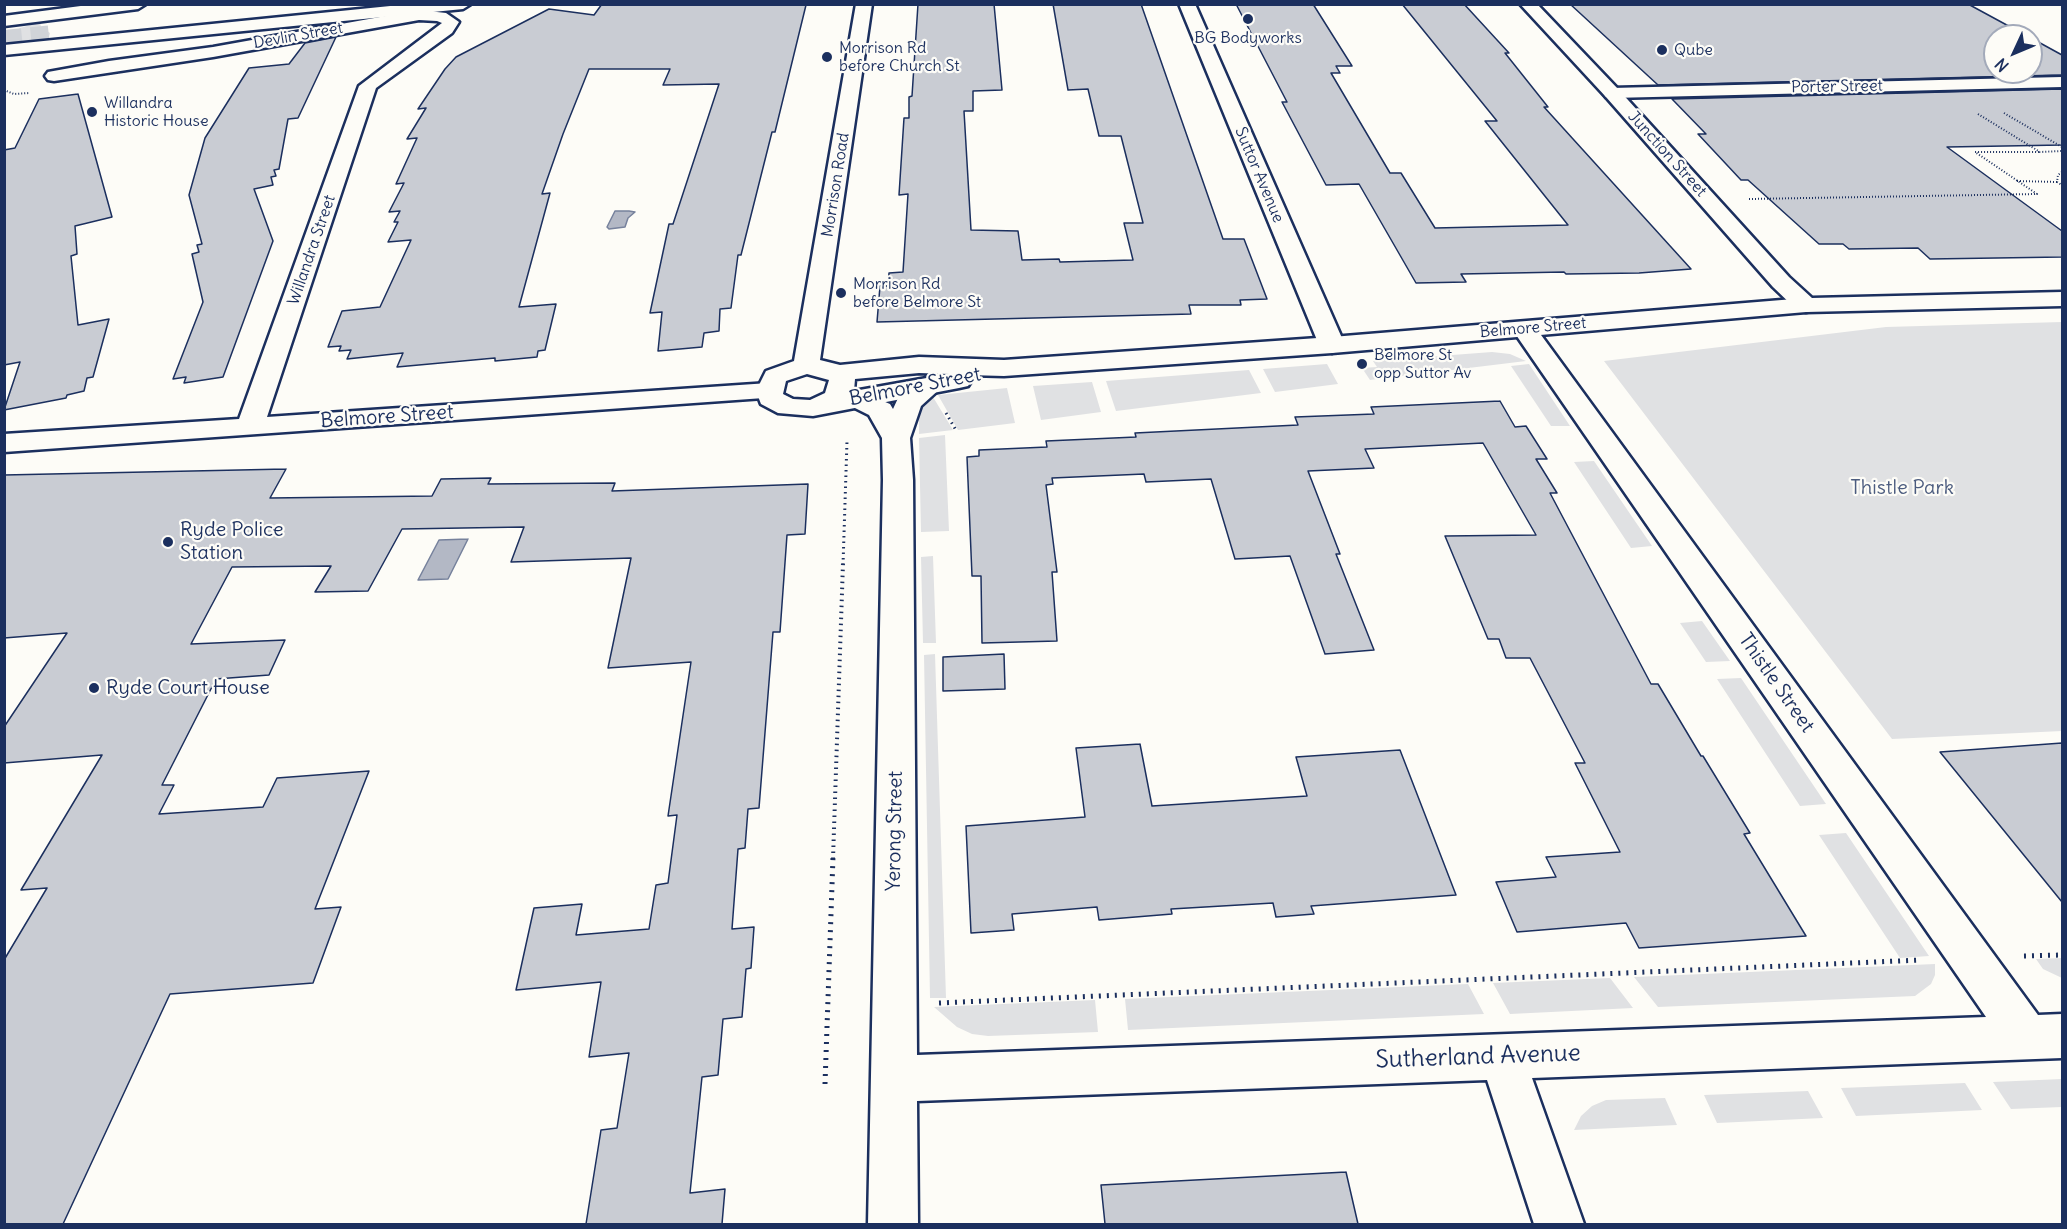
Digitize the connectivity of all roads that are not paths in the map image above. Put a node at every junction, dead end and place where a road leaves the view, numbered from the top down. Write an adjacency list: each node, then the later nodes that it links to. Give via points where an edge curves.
1 (334, 4): 8 (main road, Devlin Street)
2 (463, 4): 10 (main road)
3 (864, 4): 21 (main road, Morrison Road)
4 (1186, 4): 20 (main road, Suttor Avenue)
5 (1528, 4): 16 (main road, Junction Street)
6 (142, 10): 8 (main road)
7 (4, 20): 8 (main road, via 27,18)
8 (51, 25): 9 (main road)
9 (4, 29)
10 (110, 42): 11 (main road); 12 (main road)
11 (4, 49)
12 (4, 66)
13 (54, 76): 14 (main road, Devlin Street, via 409,17 441,16 451,22)
14 (380, 77): 28 (main road, Willandra Street, via 366,91)
15 (2062, 82): 16 (main road, Porter Street)
16 (1612, 93): 18 (main road, Junction Street)
17 (2062, 299): 18 (main road, Belmore Street)
18 (1806, 305): 19 (main road, Belmore Street)
19 (1524, 329): 20 (main road, Belmore Street); 31 (main road, Thistle Street, via 1971,959)
20 (1332, 345): 22 (main road, Belmore Street)
21 (806, 366): 23 (main road, Belmore Street); 25 (main road, via 775,377)
22 (1004, 368): 23 (main road, Belmore Street, via 919,365); 24 (main road, Belmore Street)
23 (837, 373): 27 (main road, via 842,378 841,392)
24 (930, 386): 26 (main road, Belmore Street); 29 (main road, Yerong Street, via 909,402)
25 (769, 391): 27 (main road, Belmore Street, via 771,398 788,407 813,408); 28 (main road, Belmore Street)
26 (859, 399): 27 (main road, Belmore Street); 29 (main road, Yerong Street, via 880,410)
27 (825, 404)
28 (250, 427): 30 (main road, Belmore Street)
29 (896, 438): 33 (main road, Yerong Street)
30 (4, 443)
31 (2045, 1036): 32 (main road, Sutherland Avenue)
32 (1502, 1056): 33 (main road, Sutherland Avenue); 35 (main road)
33 (892, 1079): 34 (main road, Yerong Street)
34 (893, 1224)
35 (1559, 1224)

